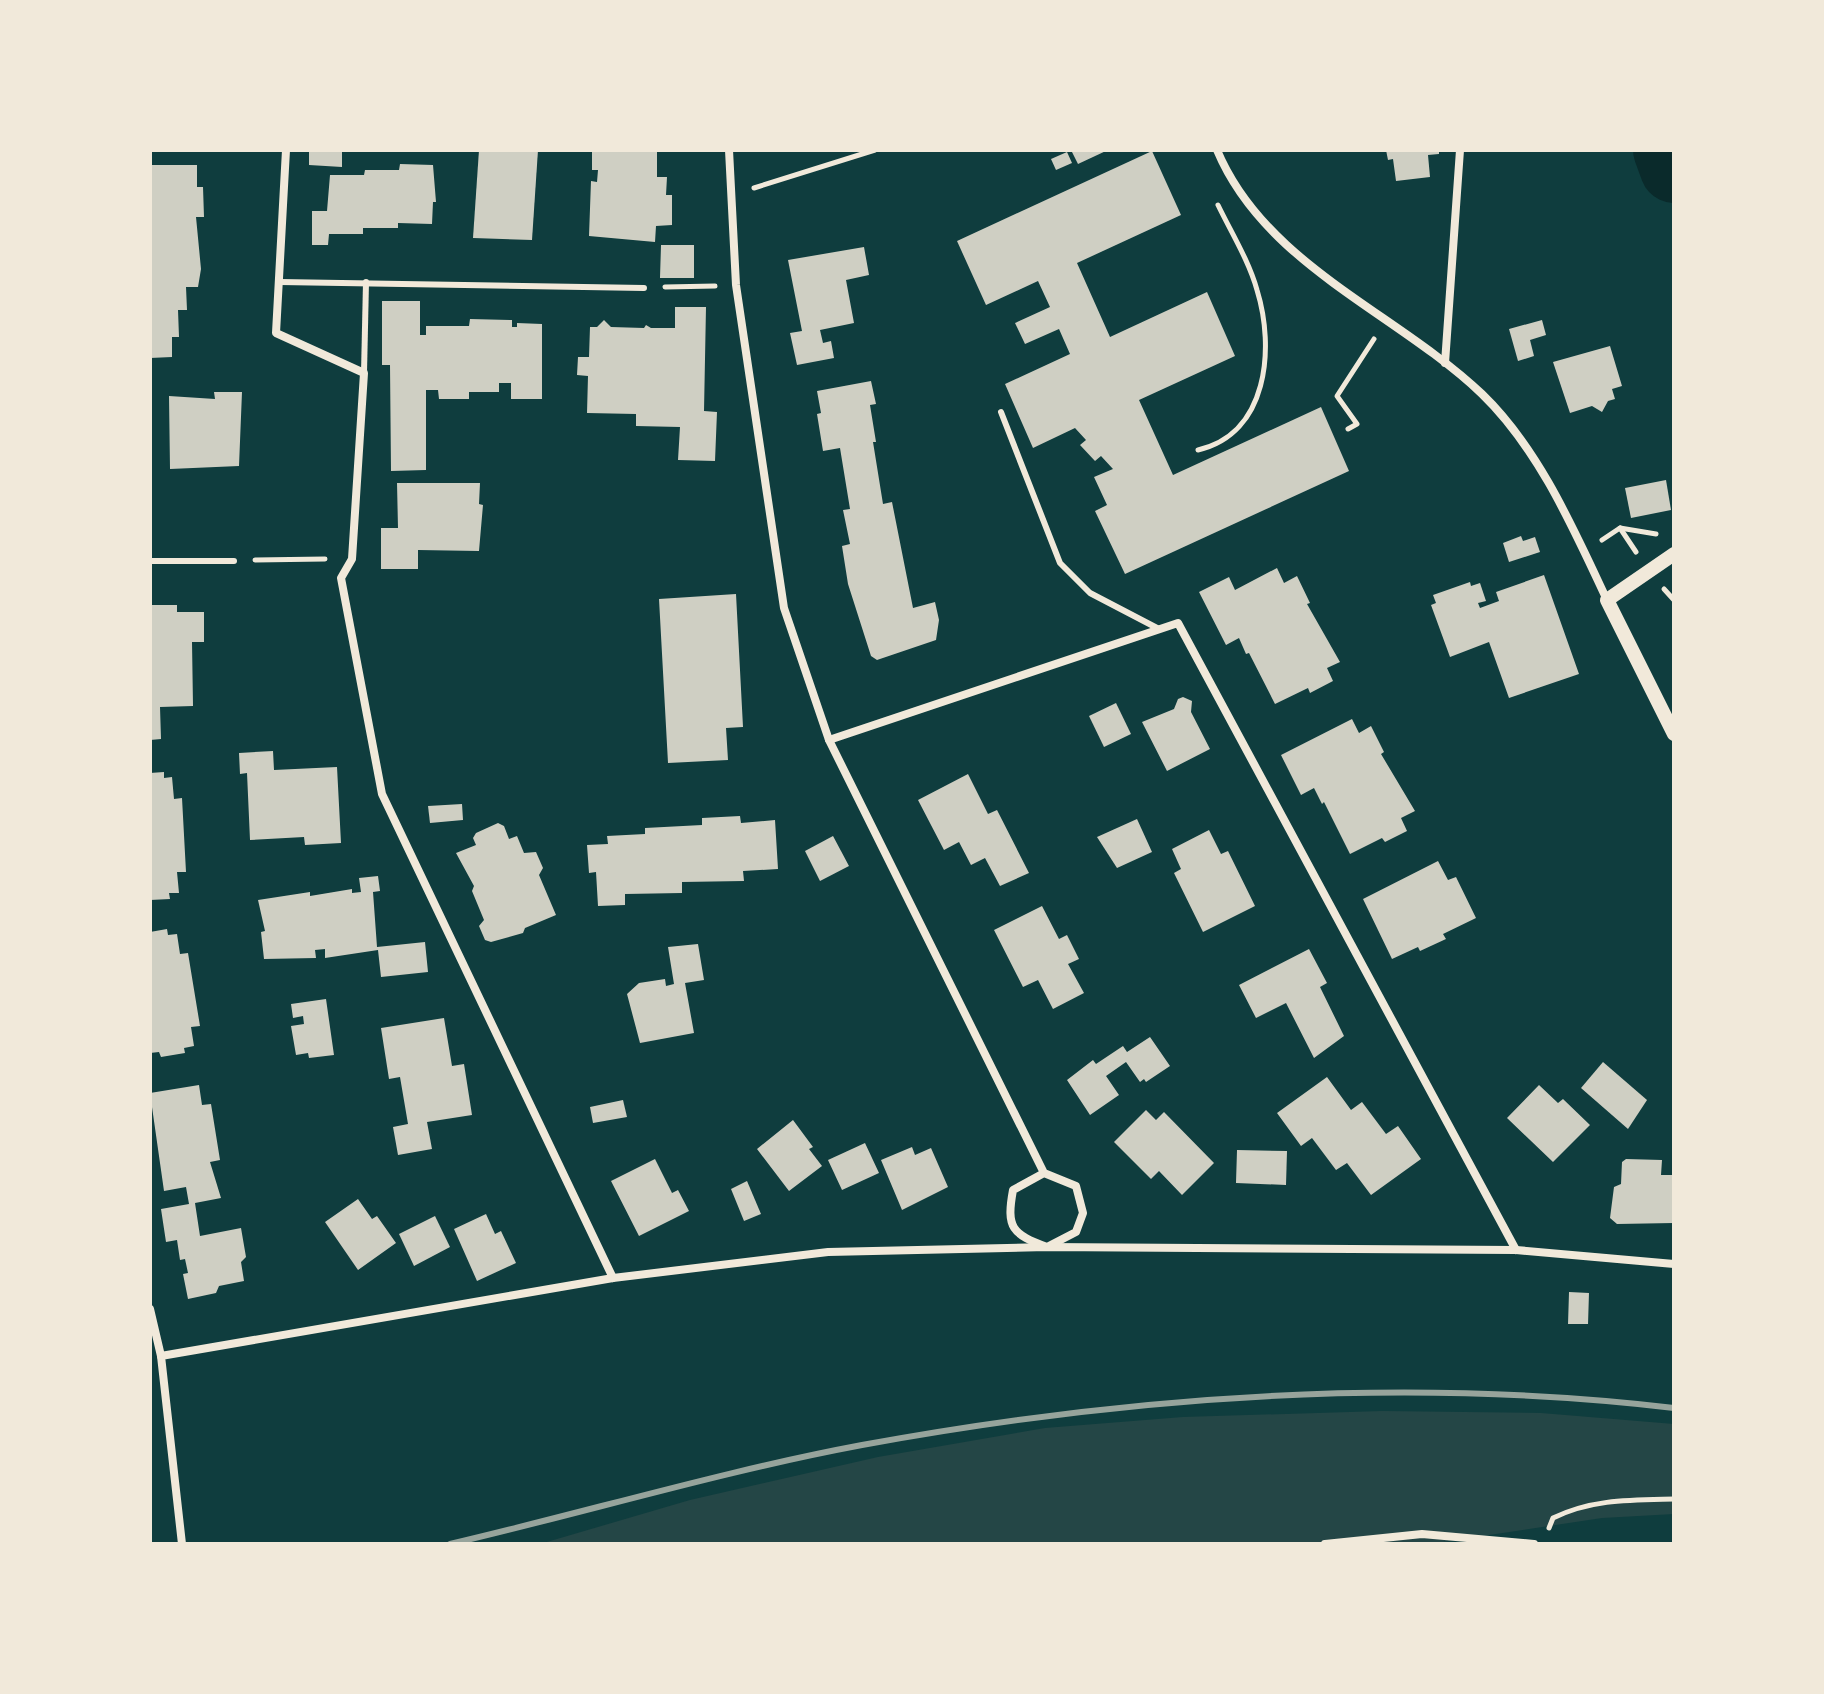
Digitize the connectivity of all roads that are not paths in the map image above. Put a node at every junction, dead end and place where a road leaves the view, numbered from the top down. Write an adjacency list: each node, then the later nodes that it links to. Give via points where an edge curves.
1 (286, 150): 5 (street)
2 (729, 150): 17 (street, via 736,285 784,608)
3 (1217, 150): 8 (street, via 1228,177 1271,229)
4 (1460, 150): 8 (street)
5 (280, 282): 6 (lane); 9 (street, via 276,333)
6 (366, 282): 7 (lane); 9 (lane)
7 (644, 288)
8 (1445, 363): 14 (street, via 1483,395 1548,482)
9 (364, 373): 22 (street, via 352,559 341,578 382,794)
10 (1001, 412): 15 (lane, via 1060,563 1090,593)
11 (1674, 554): 14 (street)
12 (150, 561): 13 (lane)
13 (234, 561)
14 (1607, 600): 16 (street)
15 (1159, 629): 17 (street); 20 (street, via 1178,623)
16 (1674, 734)
17 (829, 740): 18 (street)
18 (1044, 1173): 19 (street, via 1013,1190 1008,1217 1019,1236); 19 (street, via 1076,1186 1083,1213 1076,1232)
19 (1047, 1247): 20 (street); 22 (street, via 828,1252)
20 (1516, 1250): 21 (street)
21 (1674, 1264)
22 (613, 1278): 24 (street)
23 (150, 1309): 24 (street)
24 (161, 1356): 26 (street)
25 (1515, 1542): 27 (street, via 1422,1534); 28 (street)
26 (182, 1544)
27 (1325, 1544)
28 (1534, 1544)

